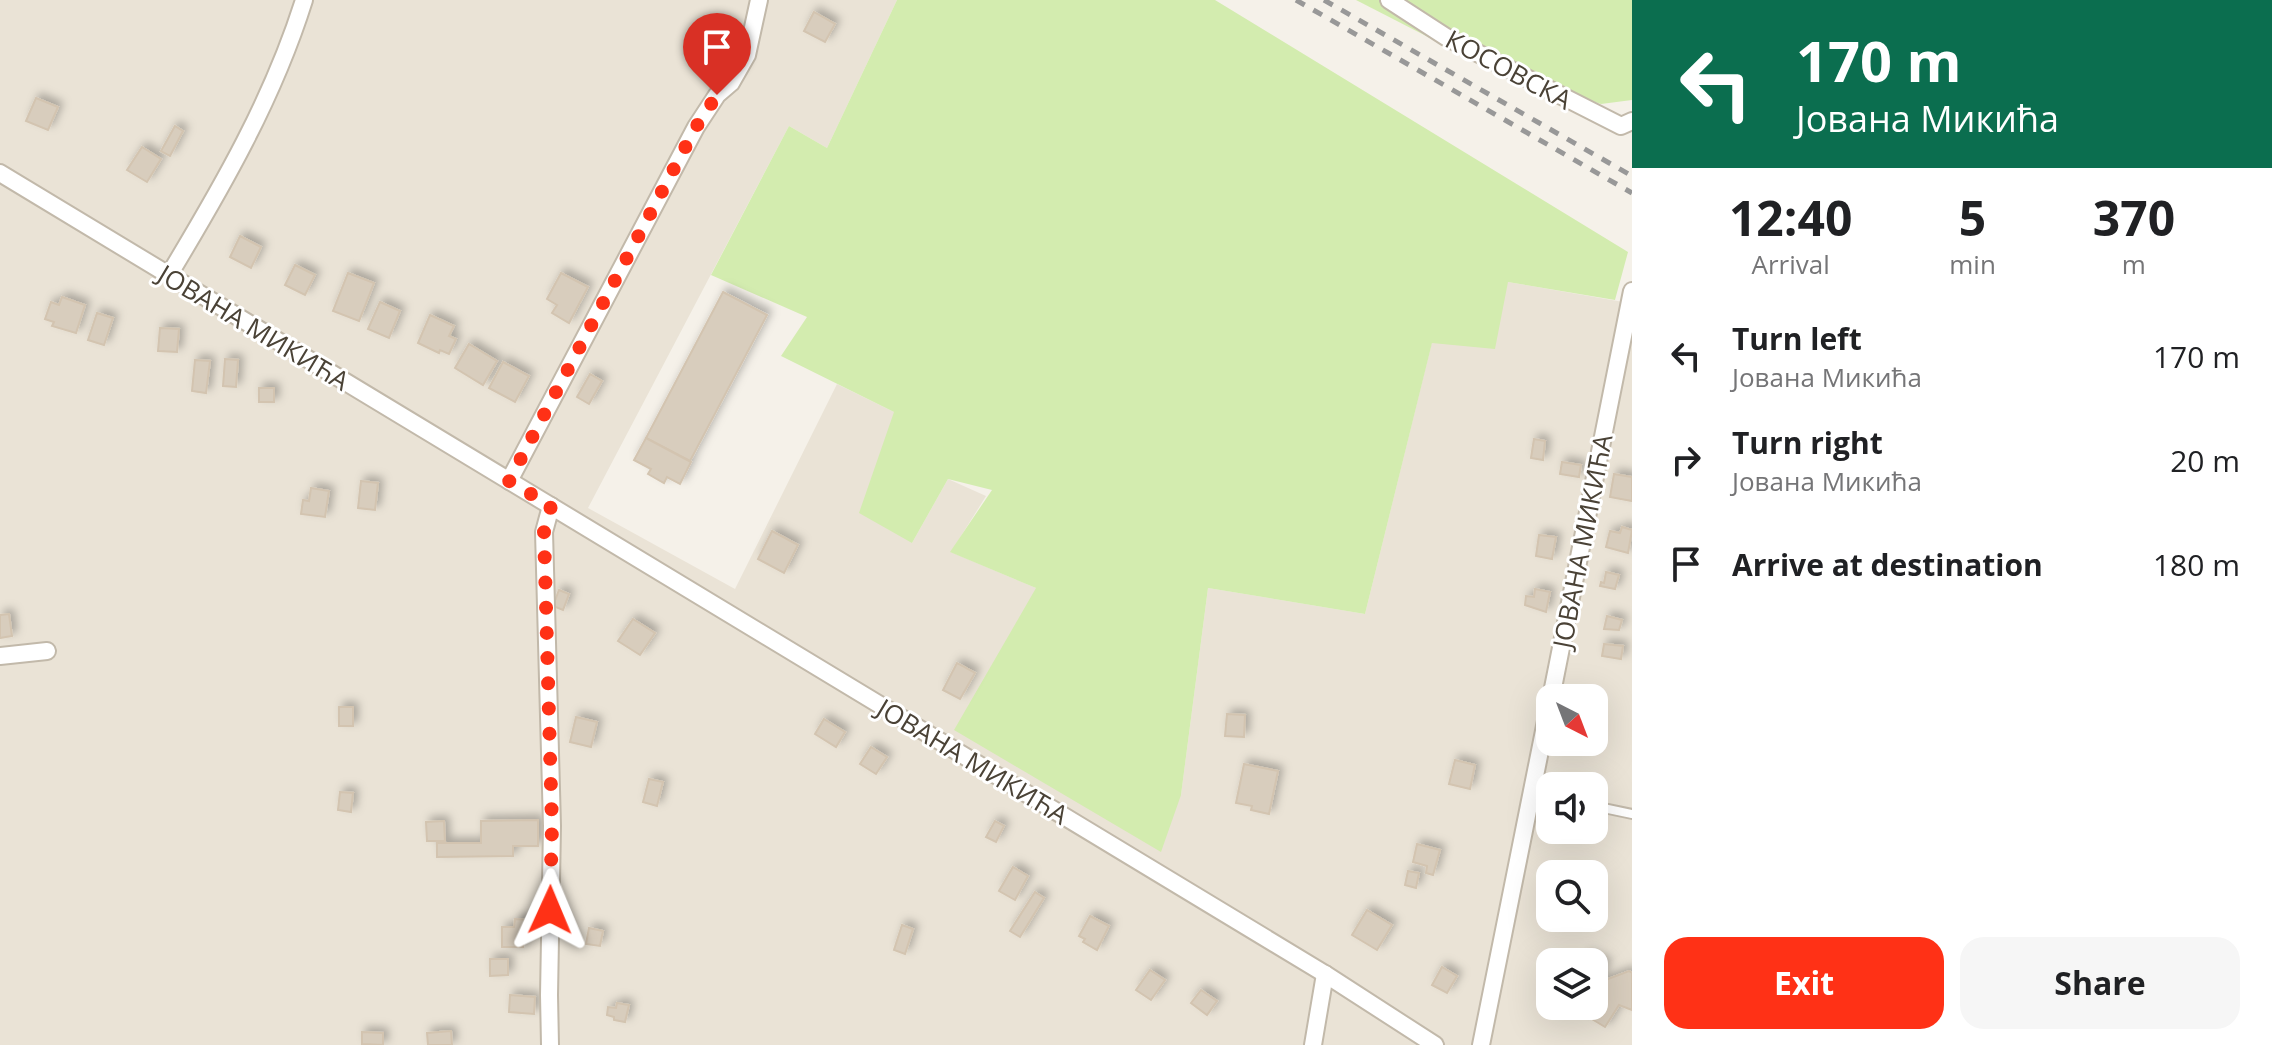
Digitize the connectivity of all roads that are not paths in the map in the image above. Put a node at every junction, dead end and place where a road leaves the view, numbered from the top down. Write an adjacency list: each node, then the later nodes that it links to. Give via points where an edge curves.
1 (304, 0): 6 (street, via 266,102)
2 (759, 0): 8 (street, via 747,55 696,127)
3 (1389, 0): 4 (street, КОСОВСКА, via 1446,37 1586,110 1621,126)
4 (1632, 121)
5 (0, 173): 6 (street, ЈОВАНА МИКИЋА)
6 (169, 275): 8 (street, ЈОВАНА МИКИЋА)
7 (1632, 291): 12 (street, ЈОВАНА МИКИЋА)
8 (509, 481): 9 (street, ЈОВАНА МИКИЋА)
9 (551, 506): 18 (street, ЈОВАНА МИКИЋА); 19 (street, via 544,532 552,826)
10 (47, 651): 11 (street)
11 (0, 656)
12 (1553, 684)
13 (1539, 756): 14 (street, ЈОВАНА МИКИЋА)
14 (1530, 800): 15 (lane); 22 (street, ЈОВАНА МИКИЋА)
15 (1536, 800)
16 (1608, 809): 17 (lane)
17 (1632, 814)
18 (1325, 974): 20 (street); 21 (street, ЈОВАНА МИКИЋА)
19 (550, 1045)
20 (1313, 1045)
21 (1435, 1045)
22 (1481, 1045)

